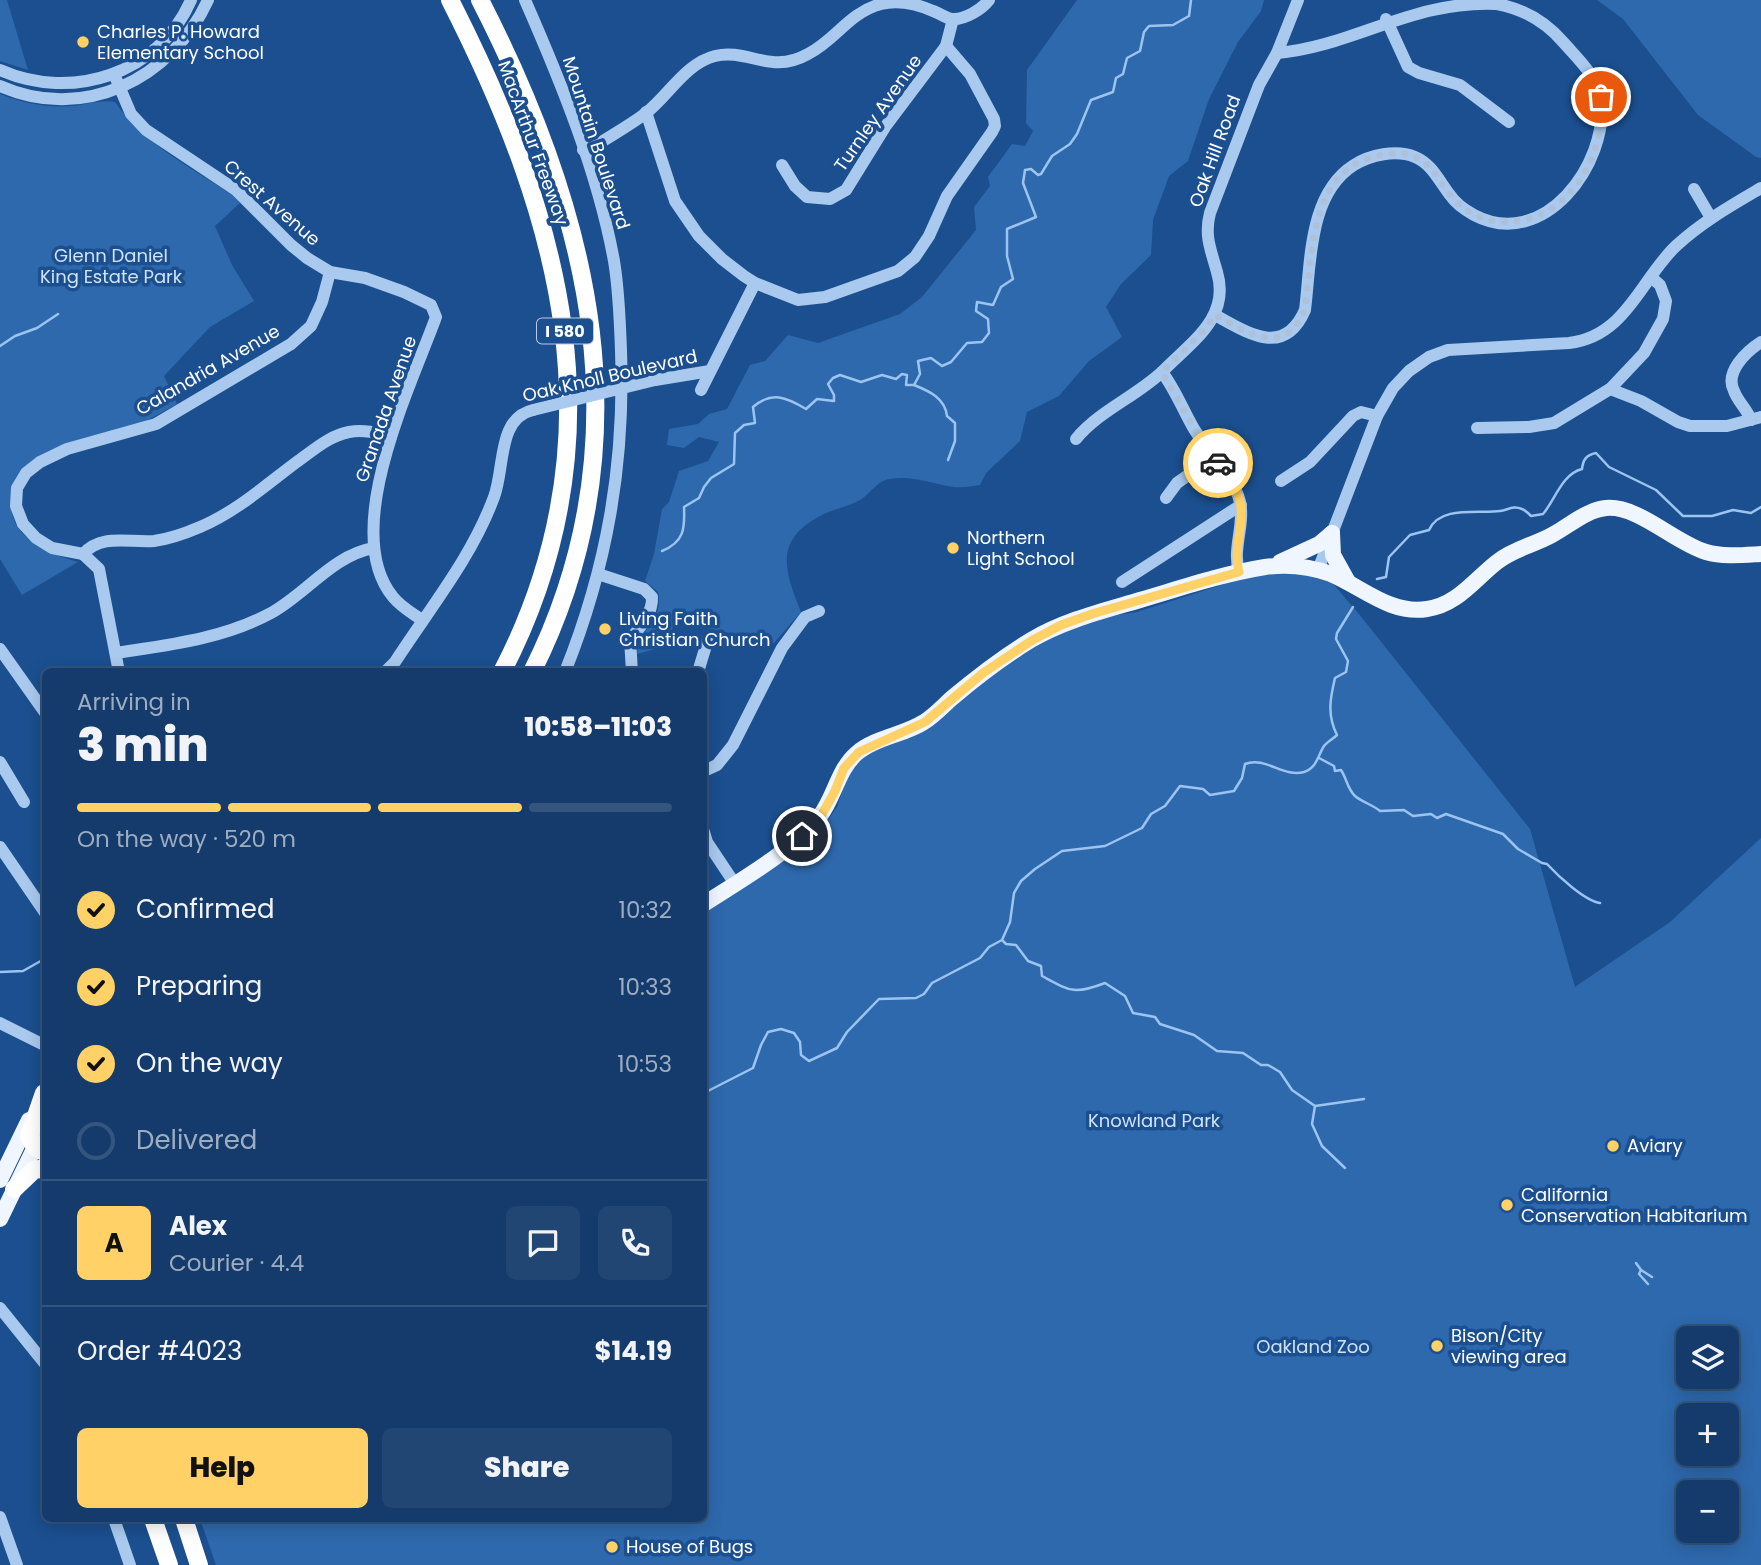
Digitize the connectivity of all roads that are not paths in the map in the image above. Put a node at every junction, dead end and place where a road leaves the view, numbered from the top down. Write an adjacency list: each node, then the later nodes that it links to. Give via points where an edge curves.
1 (191, 0): 14 (street, via 157,48)
2 (208, 0): 16 (street, via 167,59)
3 (450, 0): 60 (highway, MacArthur Freeway / I 580, via 493,89 527,176 556,278 567,350 569,427 560,505 537,589)
4 (480, 0): 61 (highway, MacArthur Freeway / I 580, via 522,90 564,202 594,349 595,429 586,511 567,585)
5 (525, 0): 19 (street, Mountain Boulevard)
6 (989, 0): 9 (street, via 965,17)
7 (1298, 0): 12 (street, Oak Hill Road)
8 (865, 4): 9 (street, via 911,3); 17 (street, via 806,56 769,63 716,56 701,62)
9 (953, 19): 11 (street, Turnley Avenue)
10 (1386, 19): 12 (street, via 1306,49); 18 (street, via 1408,67 1460,85); 27 (street, via 1412,9 1460,1 1508,6 1541,22 1586,68 1601,97 1599,139 1591,161 1554,207 1509,223 1485,219 1461,206 1416,157 1388,153 1369,158 1339,177 1320,206 1300,323 1292,331 1265,338)
11 (946, 46): 20 (street, Turnley Avenue, via 885,127 846,190 830,199 807,197); 26 (street, via 970,74 995,126 947,196 915,257 898,271 825,297 798,300)
12 (1277, 53): 27 (street, Oak Hill Road, via 1259,85 1208,223 1208,246 1220,281)
13 (0, 70): 14 (street, via 27,80 57,83)
14 (114, 74): 16 (street, Crest Avenue)
15 (0, 86): 16 (street, via 57,98)
16 (120, 88): 24 (street, Crest Avenue, via 131,114 146,130 236,190 291,245)
17 (646, 112): 19 (street); 26 (street, via 675,201 722,260)
18 (1509, 122)
19 (583, 150): 50 (street, Mountain Boulevard, via 613,258 620,314 619,460)
20 (782, 165)
21 (1761, 188): 23 (street)
22 (1694, 189): 23 (street)
23 (1711, 218): 25 (street, via 1676,246)
24 (330, 272): 28 (street, Crest Avenue, via 404,292 431,305); 45 (street, Calandria Avenue, via 311,326 291,344 156,424 67,449 26,473 17,488 16,506 23,524 52,548)
25 (1652, 278): 32 (street, via 1666,301 1663,319 1644,353); 34 (street, via 1623,314 1588,339 1448,350 1429,357 1400,379)
26 (755, 284): 30 (street)
27 (1215, 315): 31 (street)
28 (436, 317): 37 (street, Granada Avenue)
29 (1761, 342): 35 (street, via 1741,359 1732,378 1734,392)
30 (710, 371): 33 (street); 54 (street, Oak Knoll Boulevard, bridge, via 519,414 509,428 495,495 478,535)
31 (1162, 372): 38 (street, via 1144,389 1088,424); 39 (street)
32 (1610, 389): 35 (street, via 1690,426 1727,426); 36 (street, via 1553,422)
33 (701, 390)
34 (1377, 416): 40 (street, via 1356,413 1310,462); 43 (street)
35 (1756, 418)
36 (1477, 428)
37 (391, 437): 44 (street, Granada Avenue, via 375,496); 45 (street, via 351,431 331,437 243,503 199,528 155,541 101,542)
38 (1076, 439)
39 (1214, 457): 41 (street, via 1177,483); 42 (street)
40 (1281, 481)
41 (1166, 498)
42 (1241, 505): 49 (street, via 1236,551); 51 (street)
43 (1332, 533): 47 (main road); 48 (street); 52 (main road, via 1333,555)
44 (374, 548): 54 (street, Granada Avenue, via 392,596); 57 (street, via 346,557 297,597 244,625 188,641)
45 (83, 554): 57 (street, via 99,569)
46 (1761, 554): 52 (main road, via 1706,552 1632,513 1605,508 1507,555 1459,596 1437,607 1403,609)
47 (1270, 567): 48 (main road); 49 (main road)
48 (1318, 570): 52 (main road)
49 (1239, 572): 71 (main road, via 1095,613 1031,641 983,673 925,722 859,752 844,768 821,816 802,836)
50 (598, 575): 62 (street, Mountain Boulevard); 63 (street, via 644,589 652,597 645,620 630,639)
51 (1122, 582)
52 (1349, 583)
53 (819, 611): 67 (street, via 805,617 782,648 733,745 717,765)
54 (422, 620): 59 (street, Oak Knoll Boulevard)
55 (708, 639): 64 (street)
56 (0, 649): 65 (street)
57 (116, 653): 58 (street)
58 (118, 668)
59 (389, 668)
60 (504, 668)
61 (534, 668)
62 (567, 668)
63 (632, 668)
64 (699, 668)
65 (42, 708)
66 (0, 762): 68 (street)
67 (707, 770)
68 (24, 802)
69 (707, 842): 71 (street)
70 (0, 847): 73 (street)
71 (735, 884): 72 (main road)
72 (707, 902)
73 (42, 908)
74 (0, 1023): 75 (street)
75 (42, 1044)
76 (42, 1098): 80 (main road)
77 (42, 1099): 78 (highway, via 29,1136)
78 (40, 1150): 80 (main road)
79 (42, 1169): 80 (highway)
80 (7, 1184): 81 (main road)
81 (0, 1219)
82 (0, 1308): 83 (street)
83 (42, 1360)
84 (0, 1517): 88 (street)
85 (115, 1522): 89 (street)
86 (154, 1522): 90 (highway)
87 (185, 1522): 91 (highway)
88 (17, 1565)
89 (130, 1565)
90 (169, 1565)
91 (199, 1565)

